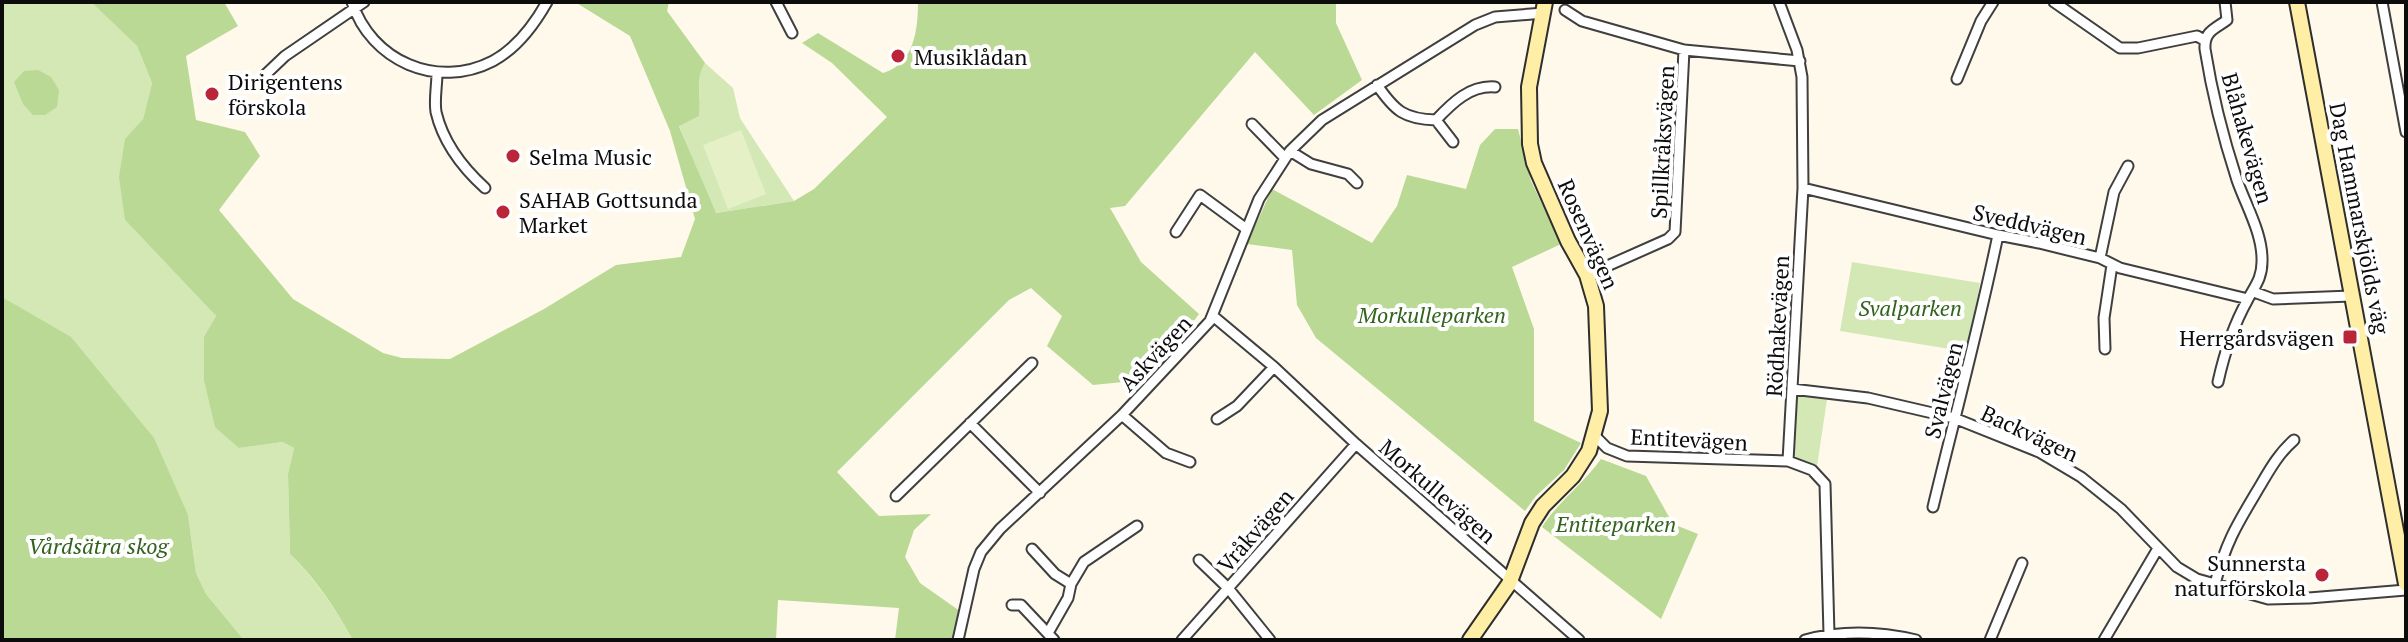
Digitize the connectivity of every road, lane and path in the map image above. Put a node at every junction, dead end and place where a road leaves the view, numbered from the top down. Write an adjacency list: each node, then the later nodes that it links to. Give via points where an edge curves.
1 (364, 2): 10 (street)
2 (547, 2): 17 (street, via 534,24 500,56 473,69)
3 (776, 2): 13 (street)
4 (1779, 2): 16 (street, Rödhakevägen)
5 (1993, 2): 19 (street)
6 (2054, 2): 14 (street, via 2120,48 2197,36)
7 (2225, 2): 14 (street, via 2227,20)
8 (2297, 2): 39 (street, Dag Hammarskjölds väg)
9 (2382, 2): 22 (street)
10 (354, 6): 17 (street, via 363,28 395,59); 18 (street)
11 (1545, 8): 20 (street, via 1475,25); 37 (street, Rosenvägen, via 1529,87 1530,144 1539,175)
12 (1565, 10): 15 (street, via 1582,21)
13 (792, 33)
14 (2204, 40): 38 (street, Blåhakevägen, via 2218,111 2261,246 2260,279)
15 (1684, 50): 16 (street); 37 (street, Spillkråksvägen, via 1675,232)
16 (1800, 61): 31 (street, Rödhakevägen)
17 (437, 73): 30 (street, via 436,111 463,168)
18 (265, 75)
19 (1957, 79)
20 (1377, 85): 23 (street, via 1404,116); 27 (street, via 1322,120)
21 (1495, 87): 23 (street, via 1482,86 1453,101)
22 (2402, 87): 25 (street)
23 (1436, 120): 26 (street)
24 (1252, 124): 27 (street)
25 (2406, 132)
26 (1453, 142)
27 (1288, 155): 29 (street, via 1348,174); 32 (street)
28 (2128, 166): 35 (street, via 2114,192)
29 (1357, 183)
30 (485, 188)
31 (1803, 188): 34 (street, Sveddvägen); 45 (street, Rödhakevägen)
32 (1245, 228): 33 (street, via 1200,195); 40 (street)
33 (1176, 232)
34 (1998, 235): 35 (street, Sveddvägen); 47 (street, Svalvägen)
35 (2100, 258): 36 (street, Sveddvägen)
36 (2112, 265): 38 (street, Sveddvägen); 41 (street)
37 (1587, 275): 50 (street, Rosenvägen, via 1598,317 1601,397)
38 (2251, 296): 39 (street); 44 (street, Blåhakevägen)
39 (2351, 296): 66 (street, Dag Hammarskjölds väg)
40 (1213, 316): 43 (street, Morkullevägen); 46 (street, Askvägen)
41 (2105, 349)
42 (1032, 363): 49 (street)
43 (1274, 367): 48 (street); 52 (street, Morkullevägen)
44 (2218, 382)
45 (1792, 389): 47 (street, Backvägen, via 1868,398); 53 (street, Rödhakevägen)
46 (1122, 415): 54 (street, Askvägen, via 1166,453); 55 (street, Askvägen)
47 (1954, 418): 57 (street, Svalvägen); 60 (street, Backvägen, via 2039,452 2081,477 2121,509)
48 (1217, 419)
49 (970, 423): 55 (street); 56 (street)
50 (1595, 436): 53 (street, Entitevägen, via 1627,456); 63 (street, Rosenvägen, via 1573,476 1532,523)
51 (2294, 440): 65 (street, via 2280,453 2237,522)
52 (1356, 444): 63 (street, Morkullevägen); 67 (street, Vråkvägen)
53 (1788, 461): 69 (street, via 1812,470 1825,484)
54 (1190, 462)
55 (1040, 493): 71 (street, Askvägen, via 981,552)
56 (896, 496)
57 (1933, 507)
58 (1137, 526): 64 (street, via 1084,562)
59 (1032, 549): 64 (street)
60 (2157, 550): 65 (street, Backvägen, via 2187,575); 79 (street)
61 (1199, 560): 67 (street)
62 (2022, 563): 78 (street)
63 (1511, 577): 74 (street, Rosenvägen); 75 (street, Morkullevägen)
64 (1071, 584): 70 (street)
65 (2215, 584): 66 (street, Backvägen, via 2268,599)
66 (2406, 587)
67 (1228, 588): 72 (street, Vråkvägen); 73 (street)
68 (1012, 605): 70 (street, via 1021,605)
69 (1829, 634): 76 (street); 77 (street, via 1869,632)
70 (1051, 637)
71 (958, 640)
72 (1182, 640)
73 (1270, 640)
74 (1470, 640)
75 (1579, 640)
76 (1805, 640)
77 (1913, 640)
78 (1990, 640)
79 (2104, 640)

